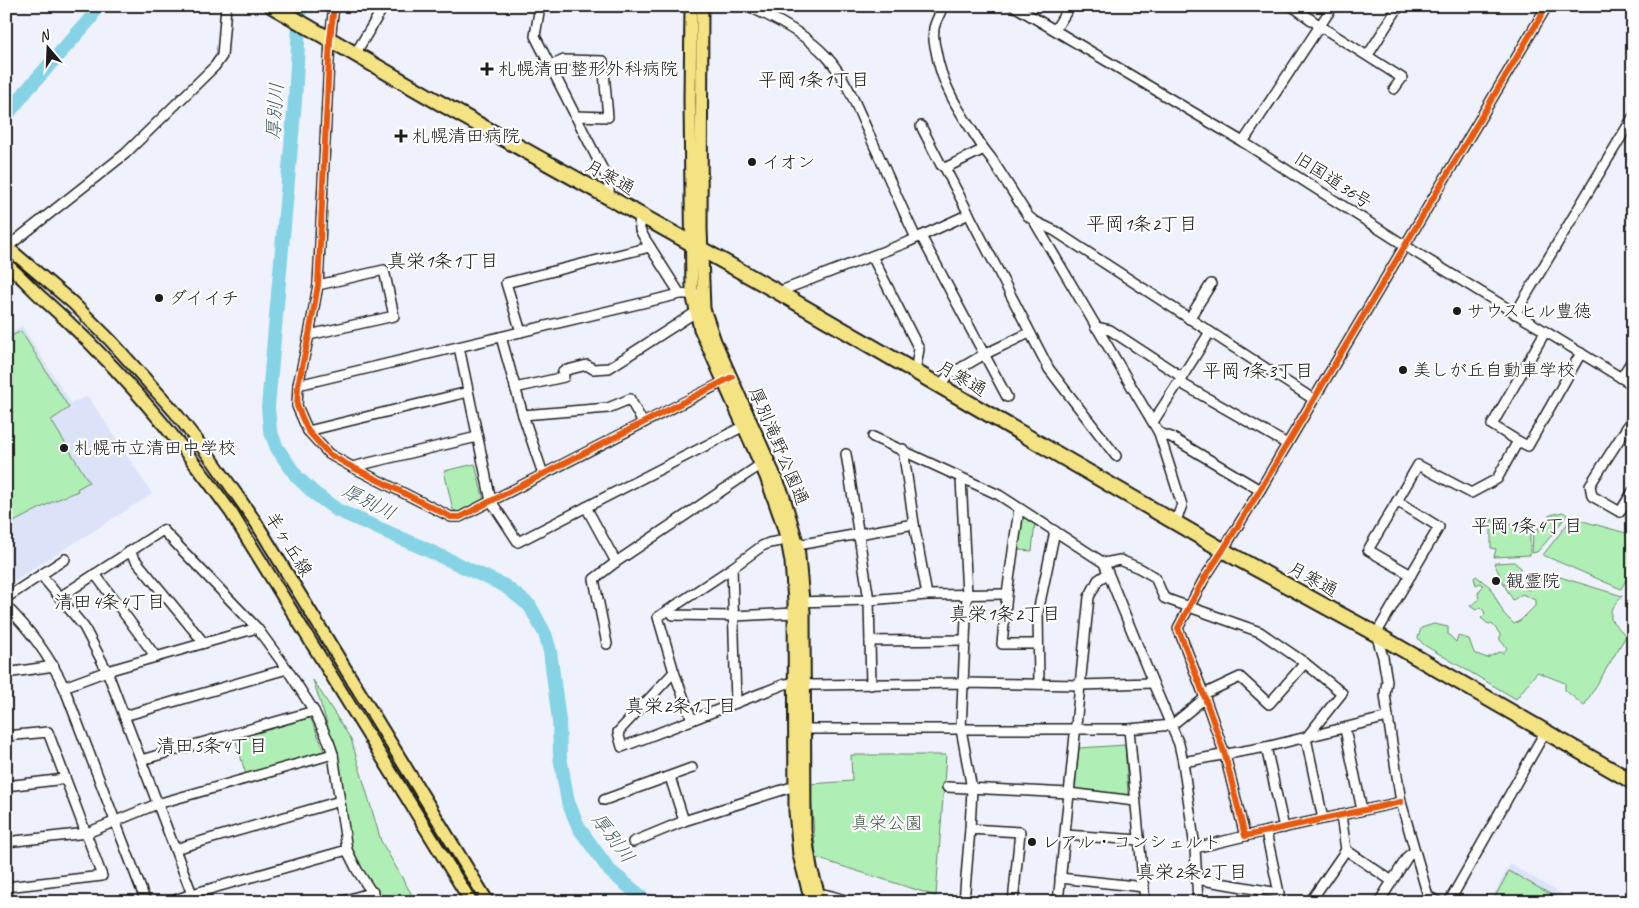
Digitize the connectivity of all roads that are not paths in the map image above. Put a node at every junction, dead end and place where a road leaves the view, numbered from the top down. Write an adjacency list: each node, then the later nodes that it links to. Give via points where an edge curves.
1 (226, 6): 36 (street, via 222,56 215,66 125,154)
2 (334, 6): 18 (street)
3 (384, 6): 19 (street)
4 (540, 6): 21 (street, via 535,36)
5 (691, 6): 23 (main road, 厚別滝野公園通)
6 (702, 6): 23 (main road, 厚別滝野公園通)
7 (747, 6): 34 (street, via 797,33 834,65)
8 (943, 6): 28 (street, via 934,30 938,66 945,87)
9 (1014, 6): 17 (street, 旧国道36号)
10 (1070, 6): 17 (street)
11 (1292, 6): 16 (street)
12 (1333, 6): 16 (street)
13 (1399, 6): 20 (street)
14 (1547, 6): 35 (street)
15 (276, 8): 18 (highway, 月寒通)
16 (1320, 26): 20 (street); 27 (street)
17 (1055, 30): 27 (street, 旧国道36号)
18 (325, 36): 19 (highway, 月寒通); 42 (street)
19 (355, 54): 30 (highway, 月寒通)
20 (1368, 55): 22 (street, via 1402,78)
21 (550, 66): 24 (street); 24 (street, via 564,60 603,61 608,117)
22 (1394, 89)
23 (696, 110): 38 (main road, 厚別滝野公園通)
24 (575, 116): 30 (street, via 609,184)
25 (1633, 117): 47 (street)
26 (921, 126): 29 (street)
27 (1243, 142): 35 (street, 旧国道36号)
28 (984, 149): 29 (street); 33 (street)
29 (945, 168): 31 (street)
30 (609, 198): 32 (highway, 月寒通)
31 (969, 214): 34 (street); 53 (street)
32 (639, 215): 37 (street, via 640,230); 38 (highway, 月寒通)
33 (1034, 221): 48 (street, via 1055,230); 49 (street)
34 (919, 237): 39 (street); 58 (street)
35 (1406, 246): 47 (street, 旧国道36号); 70 (street)
36 (7, 247): 208 (main road, 羊ヶ丘線, via 73,303 111,341 174,411 213,461 254,521)
37 (650, 247): 44 (street); 50 (street, via 506,283)
38 (697, 247): 43 (highway, 月寒通); 45 (main road, 厚別滝野公園通)
39 (872, 256): 43 (street); 60 (street, via 919,349)
40 (6, 264): 207 (main road, 羊ヶ丘線, via 99,350 146,402 204,475 232,514)
41 (1211, 284): 48 (street)
42 (318, 285): 54 (street); 54 (street, via 384,270 394,316)
43 (778, 292): 60 (highway, 月寒通)
44 (680, 294): 45 (street); 50 (street)
45 (697, 294): 46 (main road, 厚別滝野公園通); 62 (main road, 厚別滝野公園通)
46 (696, 312): 62 (main road, 厚別滝野公園通, via 707,347); 67 (street, via 609,368 593,369 587,365 563,371 564,378)
47 (1515, 314): 52 (street, 旧国道36号)
48 (1189, 319): 51 (street)
49 (1095, 327): 63 (street, via 1110,330); 73 (street)
50 (521, 332): 55 (street)
51 (1210, 332): 63 (street); 70 (street)
52 (1545, 332): 57 (street, 旧国道36号); 80 (street, via 1492,425)
53 (1029, 333): 58 (street); 84 (street, via 1049,369)
54 (310, 335): 64 (street)
55 (501, 337): 56 (street); 67 (street)
56 (459, 347): 64 (street); 68 (street)
57 (1580, 353): 61 (street, 旧国道36号); 80 (street, via 1528,446)
58 (983, 355): 66 (street, via 949,375); 69 (street)
59 (1633, 359): 61 (street)
60 (915, 372): 66 (highway, 月寒通)
61 (1621, 378): 65 (street, 旧国道36号)
62 (727, 379): 74 (street); 75 (main road, 厚別滝野公園通)
63 (1180, 380): 73 (street); 81 (street)
64 (298, 385): 76 (street, via 297,406)
65 (1633, 385)
66 (939, 386): 95 (highway, 月寒通)
67 (515, 388): 71 (street)
68 (468, 392): 76 (street); 78 (street)
69 (1007, 398)
70 (1313, 399): 81 (street)
71 (523, 415): 74 (street, via 608,408 630,399); 87 (street)
72 (1633, 418): 90 (street, via 1590,485 1592,496 1620,512)
73 (1152, 422): 77 (street)
74 (643, 423): 87 (street)
75 (747, 424): 85 (main road, 厚別滝野公園通); 93 (street)
76 (308, 431): 86 (street, via 329,454)
77 (1159, 433): 89 (street); 95 (street, via 1182,505)
78 (477, 437): 86 (street); 91 (street)
79 (873, 437): 82 (street)
80 (1518, 441): 92 (street, via 1497,479 1471,493 1418,465)
81 (1287, 444): 89 (street)
82 (903, 449): 88 (street); 96 (street)
83 (846, 454): 98 (street)
84 (1116, 456)
85 (764, 462): 99 (main road, 厚別滝野公園通, via 774,498); 103 (street)
86 (352, 468): 91 (street, via 451,517 460,517)
87 (543, 474): 91 (street)
88 (961, 478): 94 (street, via 999,495); 111 (street)
89 (1260, 490): 100 (street)
90 (1633, 490)
91 (491, 501): 93 (street, via 518,542)
92 (1397, 501): 109 (street, via 1439,526); 109 (street, via 1368,550)
93 (586, 507): 103 (street)
94 (1019, 509): 97 (street); 110 (street)
95 (1175, 523): 100 (highway, 月寒通)
96 (914, 524): 98 (street); 112 (street)
97 (1056, 531): 104 (street); 127 (street, via 1038,612)
98 (859, 534): 99 (street); 115 (street)
99 (794, 541): 105 (street, via 762,546); 116 (main road, 厚別滝野公園通, via 791,562)
100 (1224, 550): 118 (street); 122 (highway, 月寒通)
101 (129, 552): 106 (street); 121 (street, via 163,530); 125 (street)
102 (65, 559): 108 (street)
103 (616, 562): 126 (street, via 594,579)
104 (1104, 563): 107 (street); 118 (street, via 1120,560 1140,568 1155,577 1164,598)
105 (732, 568): 119 (street); 120 (street)
106 (95, 574): 113 (street); 128 (street)
107 (1107, 574): 137 (street); 140 (street, via 1098,580 1088,597)
108 (41, 575): 113 (street); 114 (street)
109 (1411, 575): 122 (street)
110 (1007, 594): 111 (street); 127 (street, via 1002,644)
111 (967, 595): 112 (street); 123 (street)
112 (927, 596): 115 (street)
113 (60, 597): 132 (street, via 84,627)
114 (6, 598)
115 (869, 600): 116 (street); 124 (street)
116 (797, 605): 120 (street); 136 (main road, 厚別滝野公園通)
117 (6, 606): 130 (street)
118 (1189, 608): 129 (street, via 1260,632); 142 (street, via 1178,628)
119 (670, 610): 120 (street, via 673,615); 133 (street, via 658,617)
120 (734, 616): 143 (street)
121 (257, 628): 125 (street); 131 (street)
122 (1376, 634): 146 (street, via 1387,681); 154 (highway, 月寒通)
123 (965, 640): 124 (street); 135 (street)
124 (870, 641): 139 (street)
125 (204, 643): 128 (street)
126 (607, 644)
127 (1038, 644): 138 (street)
128 (156, 657): 132 (street)
129 (1304, 663): 142 (street, via 1269,704 1240,678); 156 (street, via 1342,693)
130 (54, 666): 134 (street); 141 (street)
131 (287, 670): 144 (street); 145 (street)
132 (107, 671): 141 (street); 145 (street)
133 (674, 672): 147 (street); 147 (street, via 618,732 622,747)
134 (6, 673)
135 (964, 682): 138 (street); 139 (street); 150 (street)
136 (799, 683): 139 (street, via 813,686); 143 (street, via 784,684); 149 (main road, 厚別滝野公園通)
137 (1153, 683): 140 (street); 148 (street)
138 (1039, 684): 140 (street)
139 (871, 685)
140 (1079, 685): 151 (street)
141 (64, 687): 179 (street)
142 (1205, 696): 148 (street); 159 (street)
143 (736, 703): 147 (street)
144 (314, 711): 158 (street); 160 (street)
145 (124, 716): 160 (street)
146 (1388, 718): 153 (street); 174 (street)
147 (692, 720)
148 (1172, 725): 152 (street); 161 (street)
149 (799, 729): 150 (street); 167 (main road, 厚別滝野公園通)
150 (961, 729): 151 (street); 169 (street)
151 (1076, 729): 152 (street); 170 (street)
152 (1129, 729): 173 (street)
153 (1345, 729): 156 (street); 176 (street)
154 (1544, 732): 165 (highway, 月寒通); 218 (street)
155 (6, 736): 164 (street, via 48,732)
156 (1306, 738): 157 (street); 178 (street)
157 (1266, 747): 159 (street); 181 (street)
158 (333, 754): 172 (street); 175 (street)
159 (1225, 755): 161 (street); 186 (street)
160 (141, 760): 175 (street)
161 (1184, 762): 190 (street)
162 (692, 768): 163 (street)
163 (670, 776): 171 (street); 180 (street)
164 (65, 779): 166 (street); 184 (street)
165 (1633, 782)
166 (6, 786)
167 (799, 786): 180 (street); 202 (main road, 厚別滝野公園通, via 796,826 799,855)
168 (947, 787): 169 (street)
169 (972, 789): 170 (street); 182 (street)
170 (1069, 793): 173 (street); 185 (street)
171 (604, 800)
172 (340, 801): 191 (street); 192 (street)
173 (1135, 801): 187 (street)
174 (1401, 802): 176 (street); 194 (street)
175 (158, 804): 179 (street); 191 (street)
176 (1362, 810): 177 (street)
177 (1341, 815): 178 (street); 193 (street)
178 (1322, 819): 181 (street)
179 (115, 821): 184 (street); 203 (street)
180 (684, 821): 189 (street)
181 (1284, 828): 183 (street)
182 (970, 829): 210 (street); 211 (street, via 1020,832)
183 (1266, 832): 186 (street); 196 (street, via 1279,893)
184 (87, 833): 188 (street); 198 (street, via 102,876)
185 (1065, 835): 187 (street); 195 (street)
186 (1245, 836): 190 (street)
187 (1140, 840): 199 (street)
188 (6, 842)
189 (633, 842)
190 (1195, 848): 196 (street)
191 (175, 849): 201 (street)
192 (347, 850): 200 (street); 201 (street)
193 (1346, 850): 197 (street); 215 (street)
194 (1415, 851): 197 (street, via 1408,856); 217 (street, via 1428,896)
195 (1060, 878): 199 (street); 212 (street)
196 (1196, 879): 214 (street)
197 (1392, 881): 216 (street)
198 (6, 887)
199 (1144, 887): 213 (street)
200 (373, 892): 205 (street); 206 (street)
201 (194, 898): 204 (street)
202 (812, 899): 209 (street, via 826,894)
203 (146, 902)
204 (170, 902)
205 (340, 902)
206 (378, 902)
207 (471, 902)
208 (488, 902)
209 (850, 902)
210 (964, 902)
211 (1013, 902)
212 (1058, 902)
213 (1146, 902)
214 (1198, 902)
215 (1310, 902)
216 (1379, 902)
217 (1438, 902)
218 (1449, 902)

